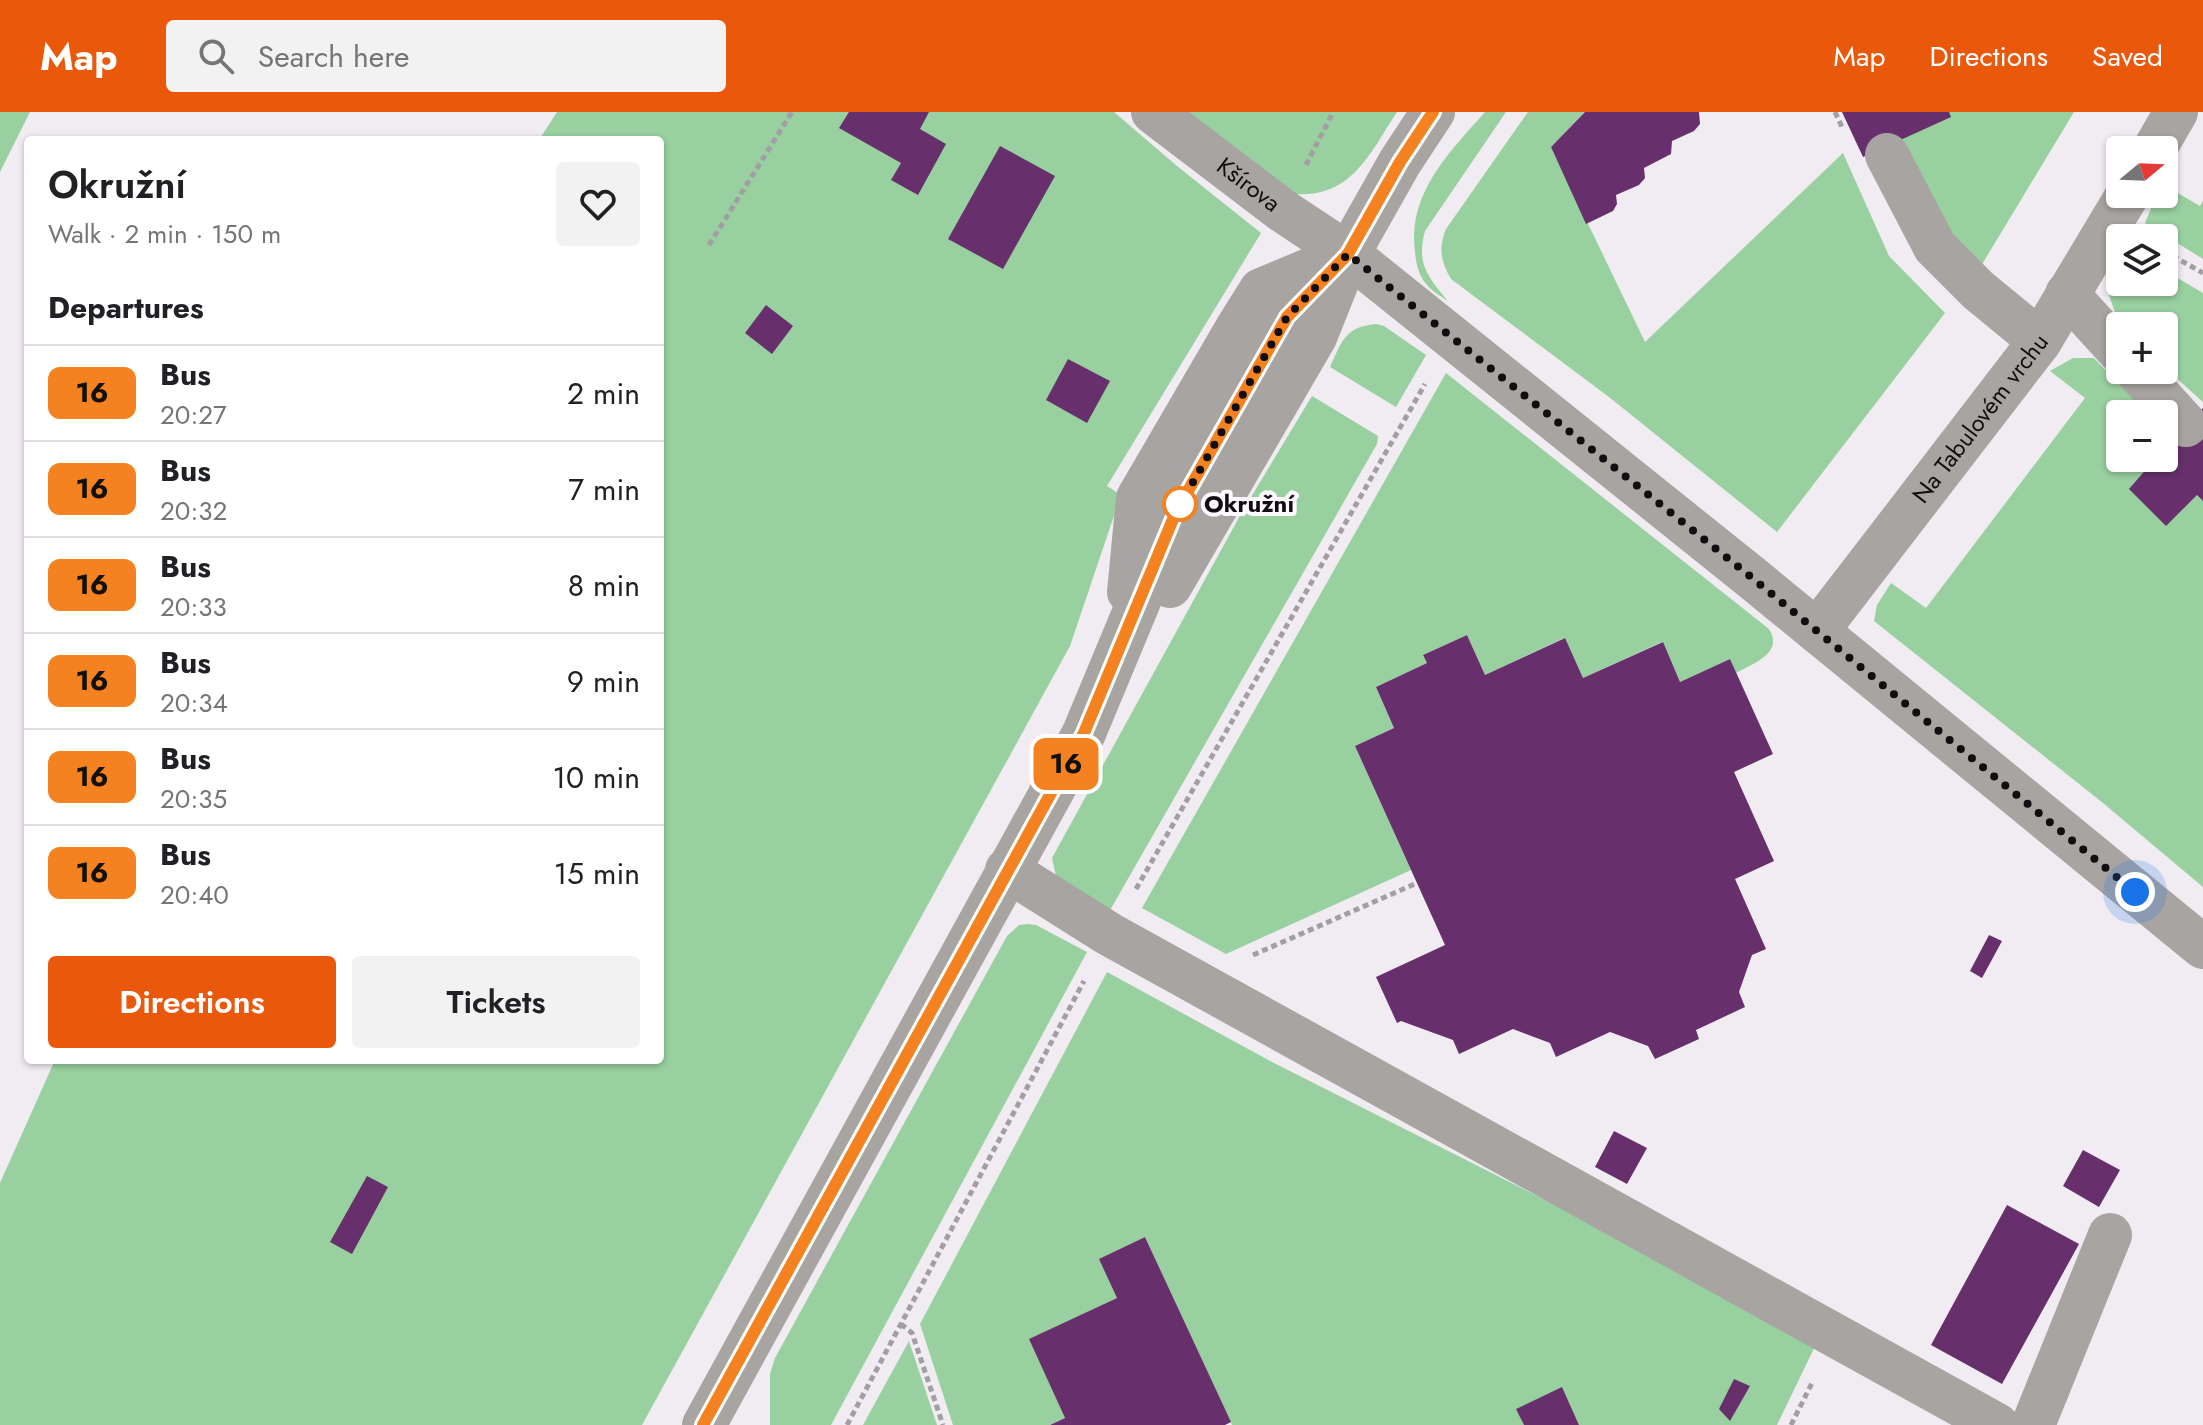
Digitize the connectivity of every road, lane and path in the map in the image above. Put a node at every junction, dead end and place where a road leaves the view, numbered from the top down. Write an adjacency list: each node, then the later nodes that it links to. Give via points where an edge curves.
1 (792, 112): 8 (path)
2 (1153, 112): 9 (street, Kšírova)
3 (1433, 112): 9 (street)
4 (2176, 112): 5 (street)
5 (2162, 136)
6 (1887, 155): 14 (street, via 1935,247)
7 (2119, 208): 12 (street, Na Tabulovém vrchu)
8 (709, 245)
9 (1348, 254): 18 (street, Kšírova); 19 (street, via 1310,347); 19 (street, via 1287,317 1176,512)
10 (2178, 259): 11 (path)
11 (2203, 273)
12 (2067, 294): 13 (street); 14 (street, Na Tabulovém vrchu)
13 (2106, 337)
14 (2040, 341): 18 (street, Na Tabulovém vrchu)
15 (1429, 377): 22 (path)
16 (2149, 384): 17 (street)
17 (2186, 425)
18 (1817, 631): 23 (street, Kšírova)
19 (1084, 733): 20 (street)
20 (1007, 870): 28 (street); 31 (street, via 1109,934)
21 (1417, 883): 24 (path)
22 (1132, 896)
23 (2203, 947)
24 (1244, 958)
25 (1089, 972): 27 (path)
26 (2110, 1235): 32 (street)
27 (901, 1324): 29 (path); 30 (path, via 912,1333)
28 (704, 1425)
29 (847, 1425)
30 (943, 1425)
31 (1997, 1425)
32 (2033, 1425)

